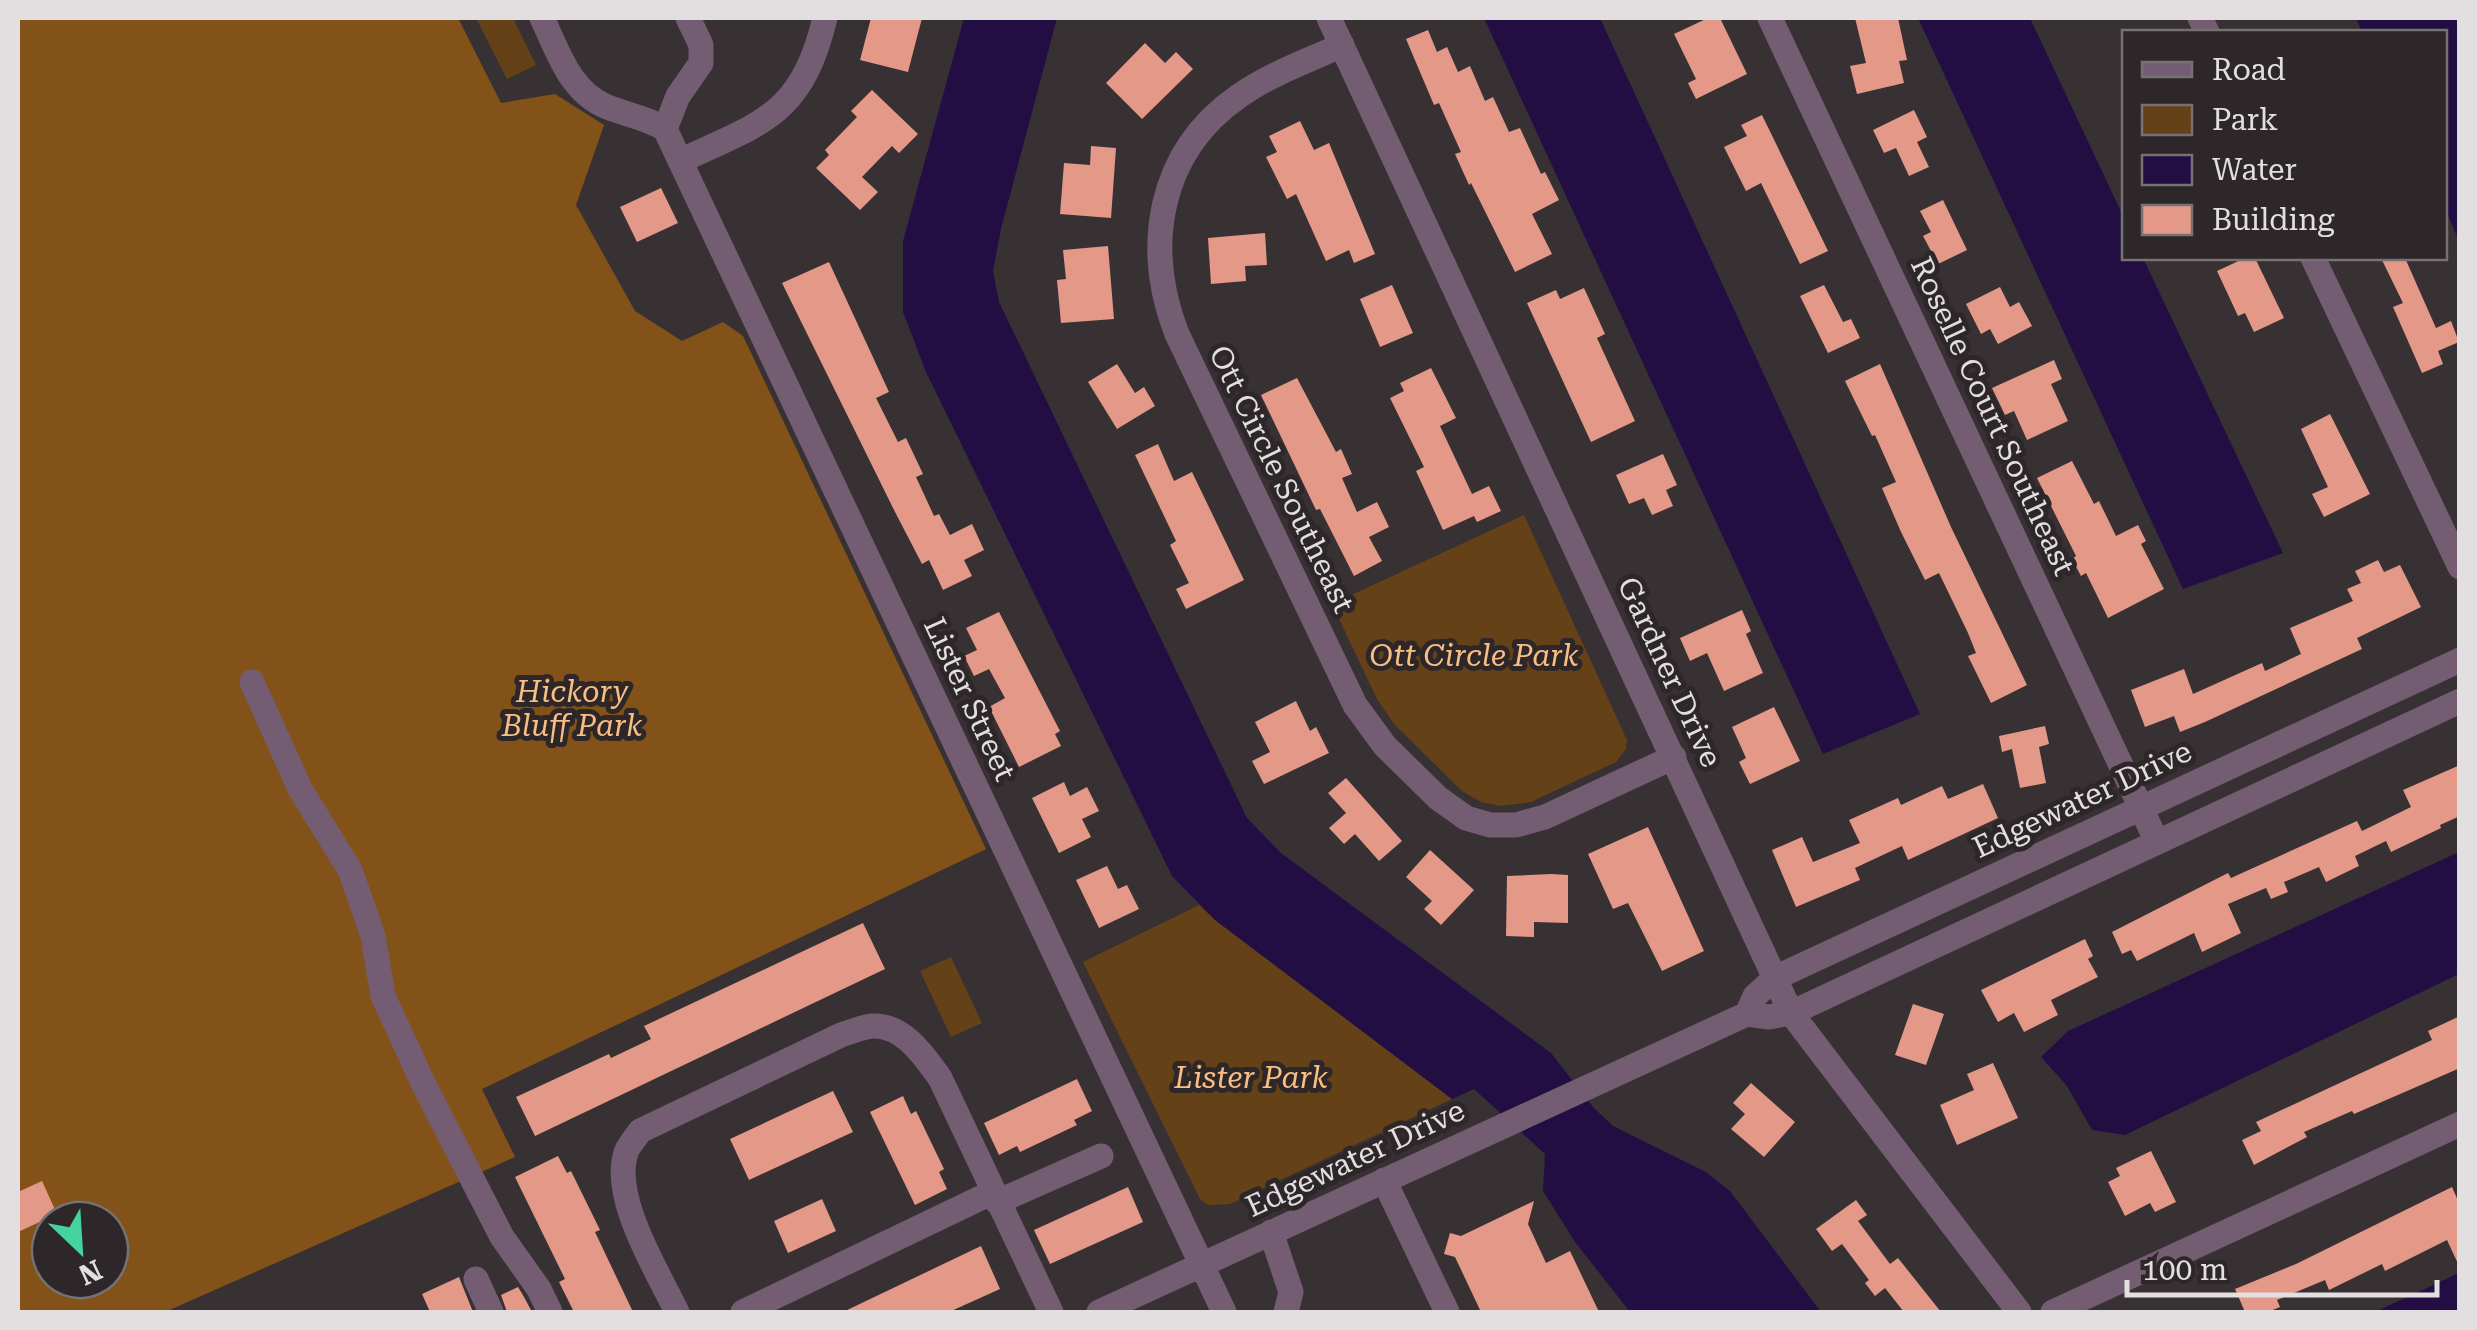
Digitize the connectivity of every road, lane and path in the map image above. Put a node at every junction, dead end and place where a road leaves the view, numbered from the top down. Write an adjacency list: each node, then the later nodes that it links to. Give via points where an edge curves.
1 (542, 18): 7 (street, via 578,88 602,105)
2 (688, 18): 7 (street, via 701,63)
3 (825, 18): 8 (street, via 787,104 768,120)
4 (1330, 18): 6 (street, Gardner Drive)
5 (1770, 18): 15 (street, Roselle Court Southeast)
6 (1342, 45): 14 (street, Gardner Drive); 14 (street, Ott Circle Southeast, via 1240,96 1181,162 1158,247 1176,334 1355,705 1438,798 1466,818 1516,825)
7 (665, 128): 8 (street, Lister Street)
8 (680, 161): 25 (street, Lister Street)
9 (2315, 260): 10 (street)
10 (2460, 567)
11 (2460, 660): 15 (street, Edgewater Drive)
12 (252, 682): 29 (street, via 300,789 350,870 373,936 383,996 424,1085 502,1236)
13 (2460, 700): 16 (street, Edgewater Drive)
14 (1674, 757): 17 (street, Gardner Drive)
15 (2141, 807): 16 (street, Roselle Court Southeast); 17 (street, Edgewater Drive)
16 (2158, 842): 19 (street, Edgewater Drive)
17 (1774, 978): 18 (street, Edgewater Drive); 19 (street, Gardner Drive)
18 (1747, 1014): 19 (street, Edgewater Drive); 22 (street, Edgewater Drive)
19 (1791, 1014): 37 (street, Gardner Drive)
20 (2460, 1124): 38 (street)
21 (1101, 1156): 23 (street)
22 (1384, 1180): 24 (street, Edgewater Drive); 36 (street)
23 (995, 1197): 30 (street, via 940,1078 920,1051 893,1029 841,1034 640,1131 626,1152 629,1211); 31 (street); 32 (street)
24 (1271, 1232): 25 (street, Edgewater Drive); 35 (street, via 1290,1292)
25 (1202, 1265): 27 (street, Edgewater Drive); 34 (street, Lister Street)
26 (476, 1279): 28 (street)
27 (1151, 1302): 33 (street, Edgewater Drive)
28 (491, 1312)
29 (550, 1312)
30 (677, 1312)
31 (743, 1312)
32 (1051, 1312)
33 (1100, 1312)
34 (1224, 1312)
35 (1286, 1312)
36 (1447, 1312)
37 (2020, 1312)
38 (2053, 1312)

